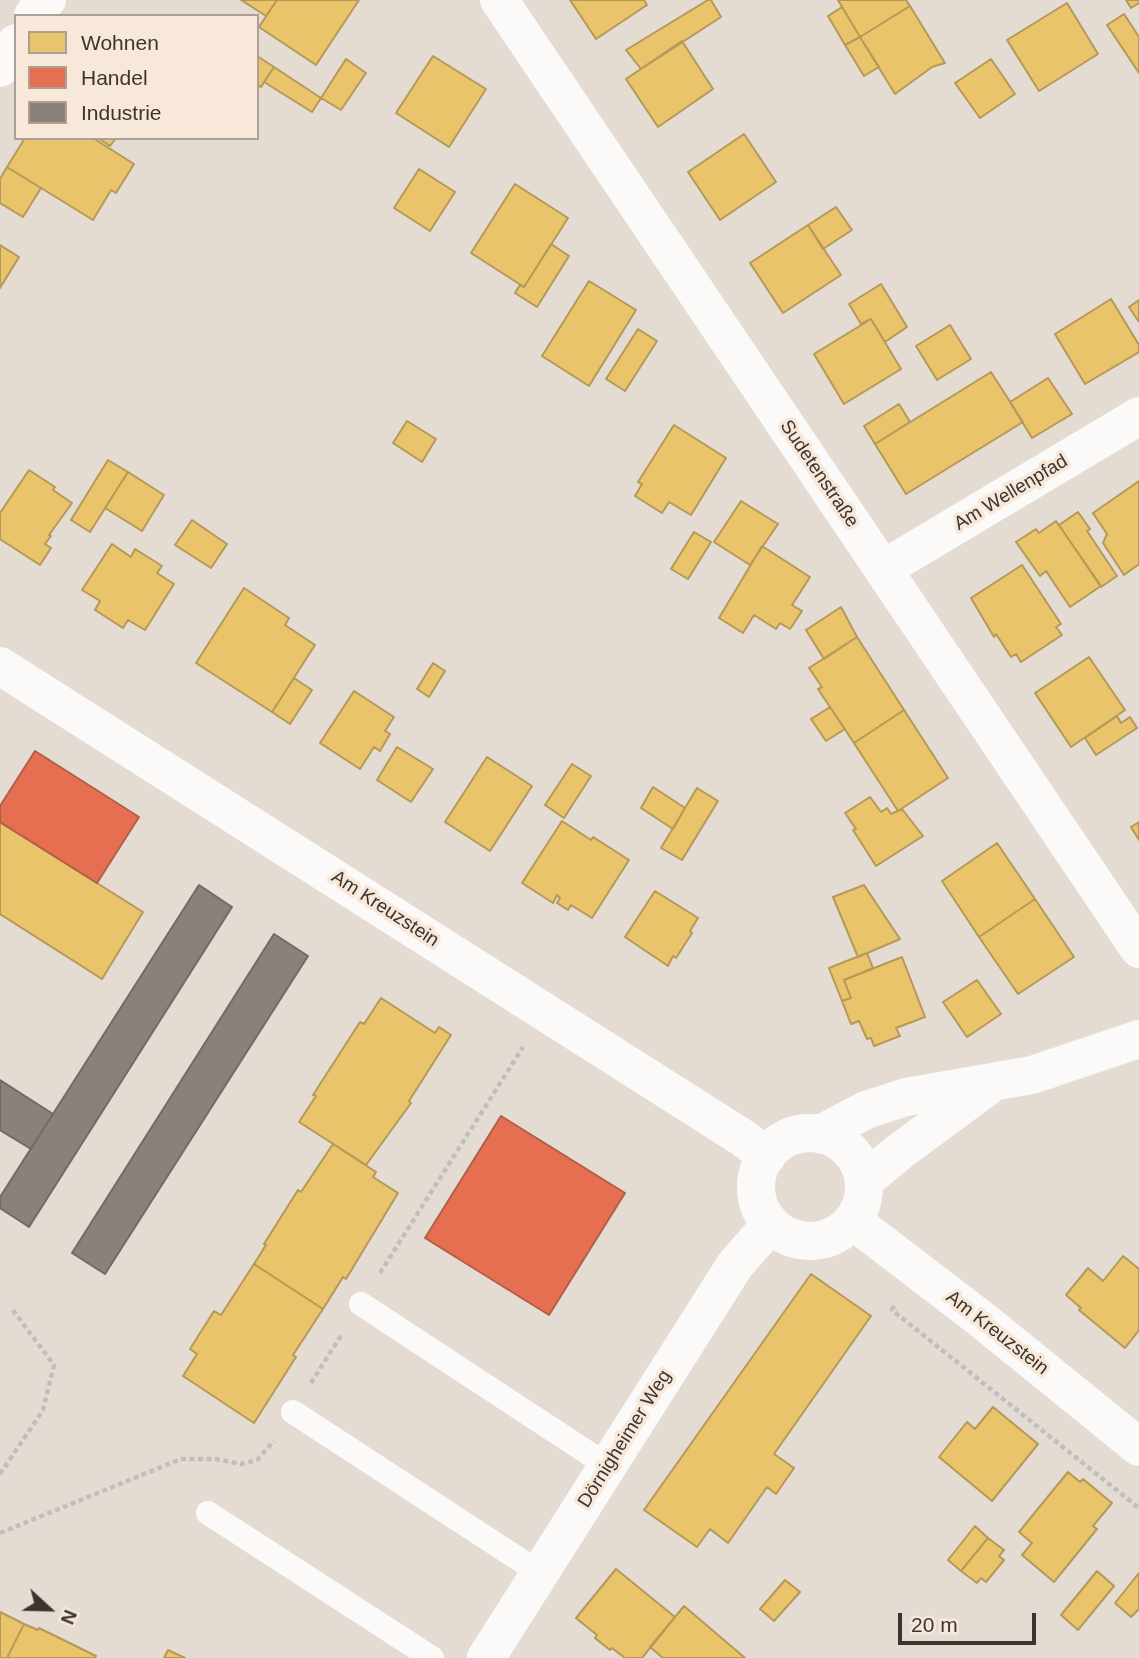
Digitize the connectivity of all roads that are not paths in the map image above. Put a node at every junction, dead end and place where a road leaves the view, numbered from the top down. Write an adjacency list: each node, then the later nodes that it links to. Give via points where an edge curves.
1 (499, 0): 5 (street, Sudetenstraße)
2 (14, 46): 3 (street)
3 (0, 68)
4 (1139, 416): 5 (street, Am Wellenpfad)
5 (883, 569): 7 (street, Sudetenstraße)
6 (0, 666): 11 (street, Am Kreuzstein)
7 (1139, 949)
8 (1139, 1039): 9 (street)
9 (992, 1084): 10 (street, via 906,1097 866,1110); 12 (street)
10 (820, 1134): 11 (street, via 786,1139); 12 (street, via 837,1140 850,1152)
11 (766, 1156): 14 (street, via 756,1186 760,1206)
12 (864, 1181): 13 (street, via 863,1198)
13 (853, 1221): 14 (street, via 827,1239 806,1241 786,1236); 17 (street, Am Kreuzstein)
14 (771, 1224): 18 (street, Dörnigheimer Weg, via 735,1265)
15 (361, 1304): 18 (lane)
16 (293, 1412): 20 (lane)
17 (1139, 1447)
18 (608, 1466): 20 (street, Dörnigheimer Weg)
19 (208, 1513): 21 (lane)
20 (540, 1573): 22 (street, Dörnigheimer Weg)
21 (432, 1658)
22 (486, 1658)

